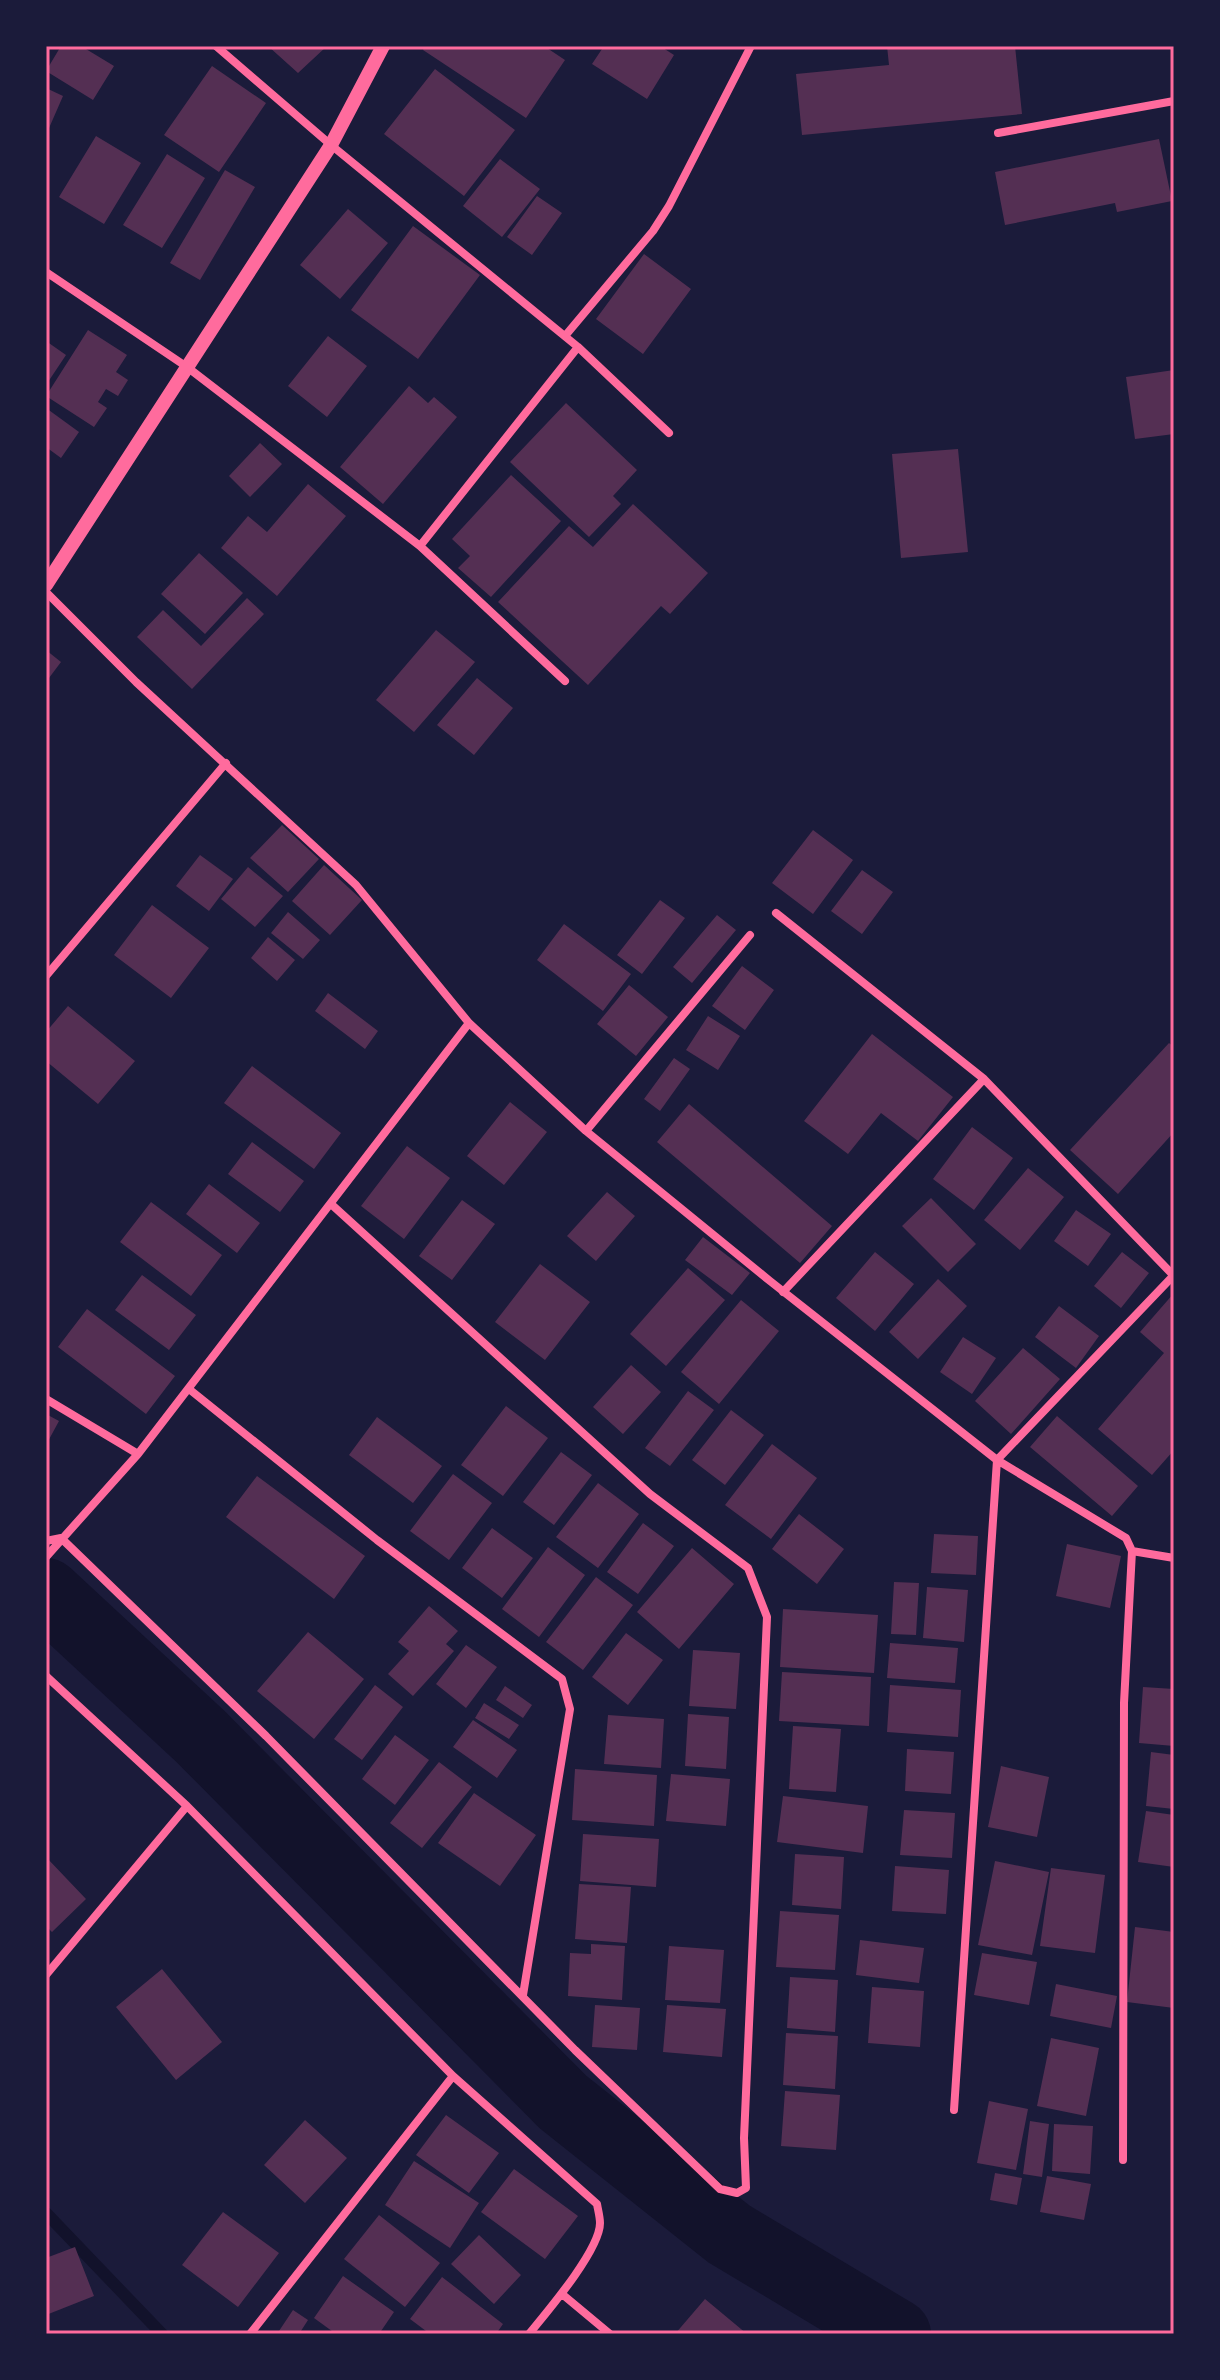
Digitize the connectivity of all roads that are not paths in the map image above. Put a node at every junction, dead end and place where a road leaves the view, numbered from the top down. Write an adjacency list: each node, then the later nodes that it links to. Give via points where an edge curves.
1 (216, 46): 6 (street)
2 (383, 46): 6 (street)
3 (751, 46): 8 (street, via 653,231)
4 (1174, 101): 5 (street)
5 (998, 133)
6 (331, 145): 8 (street); 10 (street)
7 (46, 272): 10 (street)
8 (565, 336): 9 (street)
9 (578, 347): 11 (street); 12 (street)
10 (187, 367): 12 (street); 13 (street)
11 (669, 433)
12 (420, 546): 15 (street)
13 (46, 585)
14 (46, 592): 16 (street)
15 (565, 681)
16 (226, 763): 19 (street); 20 (street, via 356,885)
17 (776, 913): 21 (street)
18 (750, 935): 22 (street)
19 (46, 976)
20 (469, 1023): 22 (street); 23 (street)
21 (984, 1079): 24 (street); 25 (street)
22 (586, 1131): 25 (street)
23 (331, 1204): 26 (street); 38 (street, via 650,1494 748,1568 767,1617 746,2188 737,2193 720,2189)
24 (1174, 1275): 29 (street)
25 (783, 1292): 29 (street)
26 (189, 1389): 28 (street); 38 (street, via 562,1679 570,1709)
27 (46, 1399): 28 (street)
28 (138, 1454): 30 (street)
29 (997, 1460): 32 (street, via 1126,1538); 40 (street)
30 (61, 1538): 31 (street); 33 (street); 38 (street)
31 (46, 1541)
32 (1132, 1551): 34 (street); 41 (street, via 1124,1703)
33 (47, 1555)
34 (1174, 1558)
35 (46, 1676): 36 (street)
36 (187, 1806): 37 (street); 39 (street)
37 (46, 1975)
38 (523, 1995)
39 (453, 2076): 42 (street, via 597,2204 601,2225 594,2244); 43 (street)
40 (954, 2110)
41 (1123, 2160)
42 (562, 2294): 44 (street); 45 (street)
43 (250, 2334)
44 (529, 2334)
45 (610, 2334)

